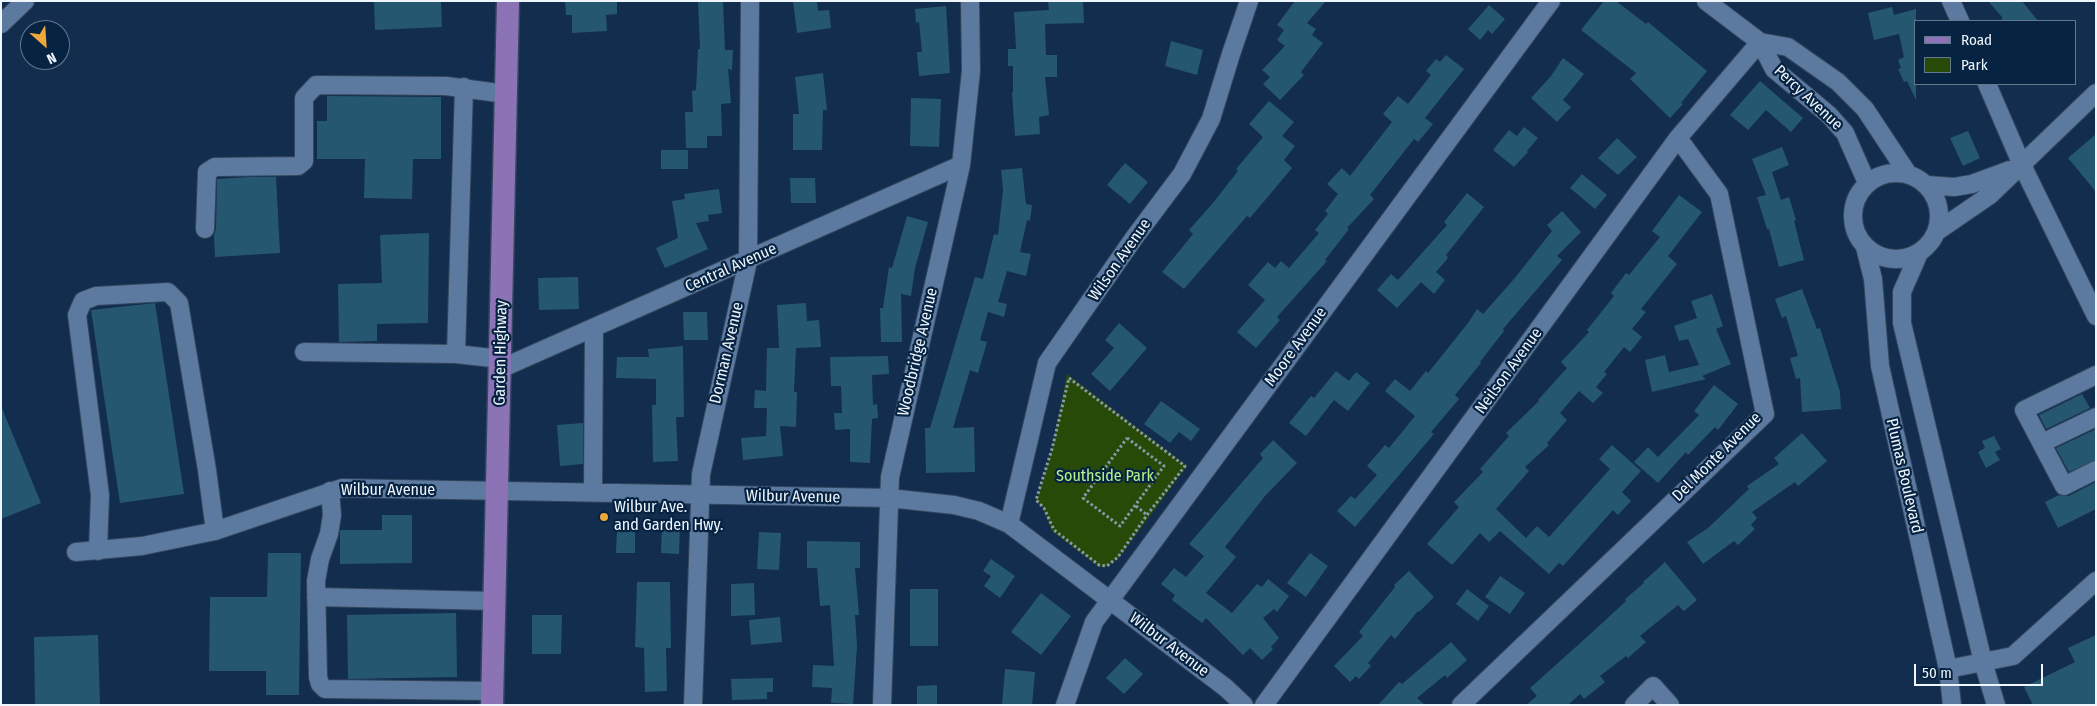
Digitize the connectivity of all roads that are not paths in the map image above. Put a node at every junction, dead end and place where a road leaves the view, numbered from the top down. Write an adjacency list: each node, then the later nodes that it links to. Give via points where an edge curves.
1 (25, 1): 10 (street)
2 (508, 1): 15 (main road, Garden Highway)
3 (750, 1): 26 (street, Dorman Avenue)
4 (970, 1): 17 (street, Woodbridge Avenue, via 970,71)
5 (1249, 1): 41 (street, Wilson Avenue, via 1211,118 1182,174 1047,363)
6 (1551, 1): 47 (street, Moore Avenue)
7 (1706, 1): 11 (street, Percy Avenue)
8 (1952, 1): 9 (street)
9 (1960, 20)
10 (1, 24)
11 (1760, 42): 16 (street, Neilson Avenue); 19 (street, Percy Avenue, via 1788,47 1838,82 1865,109); 20 (street, Percy Avenue, via 1774,69 1846,133)
12 (1987, 85): 18 (street)
13 (464, 87): 15 (street); 22 (street, via 316,85 304,98 304,161 298,166 216,167 207,172); 30 (street)
14 (2096, 93): 18 (street)
15 (506, 94): 31 (main road, Garden Highway)
16 (1678, 138): 56 (street, Neilson Avenue); 57 (street, Del Monte Avenue, via 1720,194 1765,414)
17 (961, 165): 26 (street, Central Avenue); 40 (street, Woodbridge Avenue, via 890,477)
18 (2022, 165): 21 (street, via 1954,188); 23 (street, via 1990,195); 27 (street)
19 (1908, 174): 20 (street, via 1880,175); 21 (street)
20 (1867, 183): 24 (street, via 1855,201 1852,222)
21 (1927, 186): 23 (street, via 1936,199 1940,216)
22 (205, 229)
23 (1936, 232): 25 (street)
24 (1865, 247): 25 (street, via 1876,256 1890,260 1905,259); 50 (street, Plumas Boulevard, via 1873,278 1880,366)
25 (1919, 253): 49 (street, Plumas Boulevard, via 1902,292 1902,323)
26 (748, 260): 28 (street, Central Avenue); 39 (street, Dorman Avenue)
27 (2096, 316)
28 (594, 328): 31 (street, Central Avenue); 38 (street)
29 (304, 352): 30 (street)
30 (456, 354): 31 (street)
31 (500, 364): 37 (main road, Garden Highway)
32 (2096, 375): 34 (street, via 2024,410)
33 (2096, 417): 34 (street)
34 (2042, 443): 35 (street, via 2064,486)
35 (2096, 470)
36 (330, 492): 37 (street, Wilbur Avenue, via 342,488); 42 (street, Wilbur Avenue); 46 (street, via 330,534 320,559)
37 (498, 492): 38 (street, Wilbur Avenue); 48 (main road, Garden Highway)
38 (593, 493): 39 (street, Wilbur Avenue)
39 (699, 495): 40 (street, Wilbur Avenue); 52 (street, Dorman Avenue)
40 (889, 498): 41 (street, Wilbur Avenue, via 954,505); 53 (street, Woodbridge Avenue)
41 (1009, 524): 47 (street, Wilbur Avenue)
42 (215, 531): 43 (street, Wilbur Avenue); 43 (street, via 179,303 168,292 96,296 83,301 77,315 100,495)
43 (98, 551): 44 (street, Wilbur Avenue)
44 (76, 552)
45 (2096, 581): 49 (street, via 2013,656)
46 (316, 597): 48 (street); 51 (street, via 318,677 325,689)
47 (1109, 600): 54 (street, Moore Avenue, via 1094,622); 55 (street, Wilbur Avenue)
48 (495, 601): 51 (main road, Garden Highway)
49 (1983, 662): 50 (street); 61 (street, Plumas Boulevard)
50 (1948, 669): 60 (street, Plumas Boulevard)
51 (492, 698)
52 (693, 705)
53 (882, 705)
54 (1065, 705)
55 (1244, 705)
56 (1264, 705)
57 (1461, 705)
58 (1634, 705): 59 (street, via 1653,686)
59 (1670, 705)
60 (1952, 705)
61 (1996, 705)

